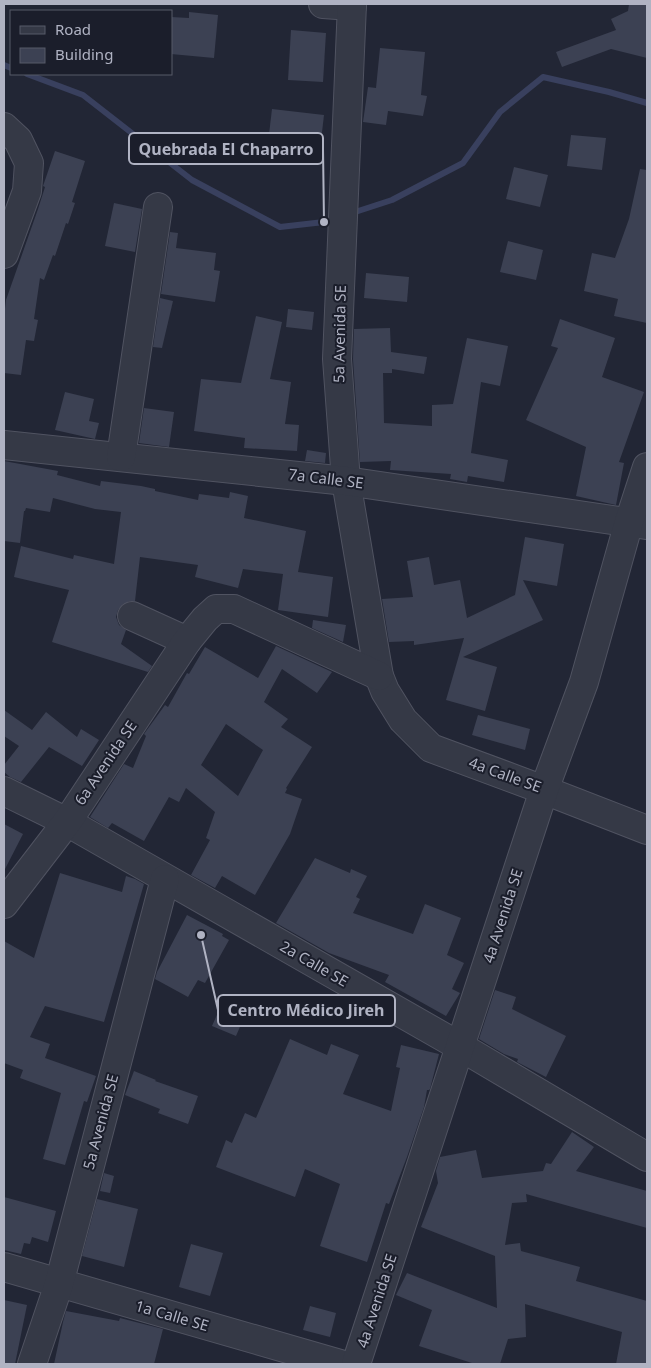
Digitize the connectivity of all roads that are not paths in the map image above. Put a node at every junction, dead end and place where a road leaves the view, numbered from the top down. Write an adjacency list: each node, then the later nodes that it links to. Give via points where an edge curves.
1 (323, 4): 2 (street)
2 (352, 5): 10 (street, 5a Avenida SE, via 337,359)
3 (4, 127): 5 (street, via 18,140 29,163 27,191)
4 (158, 207): 8 (street)
5 (11, 213): 6 (street)
6 (4, 254)
7 (4, 445): 8 (street, 7a Calle SE)
8 (121, 457): 10 (street, 7a Calle SE)
9 (647, 467): 11 (street, 4a Avenida SE)
10 (346, 480): 11 (street, 7a Calle SE); 14 (street, 5a Avenida SE)
11 (638, 523): 15 (street, 4a Avenida SE)
12 (132, 616): 13 (street)
13 (187, 641): 14 (street, 6a Avenida SE, via 216,609 234,609); 17 (street, 6a Avenida SE)
14 (382, 683): 15 (street, 4a Calle SE, via 403,720 431,748)
15 (544, 790): 18 (street, 4a Calle SE); 21 (street, 4a Avenida SE)
16 (4, 791): 17 (street, 2a Calle SE)
17 (67, 822): 19 (street, 2a Calle SE); 20 (street, 6a Avenida SE)
18 (647, 830)
19 (165, 879): 21 (street, 2a Calle SE); 24 (street, 5a Avenida SE)
20 (4, 904)
21 (461, 1047): 22 (street, 2a Calle SE); 27 (street, 4a Avenida SE)
22 (647, 1157)
23 (4, 1267): 24 (street, 1a Calle SE)
24 (59, 1284): 25 (street, 5a Avenida SE); 26 (street, 1a Calle SE)
25 (32, 1364)
26 (340, 1364)
27 (356, 1364)

